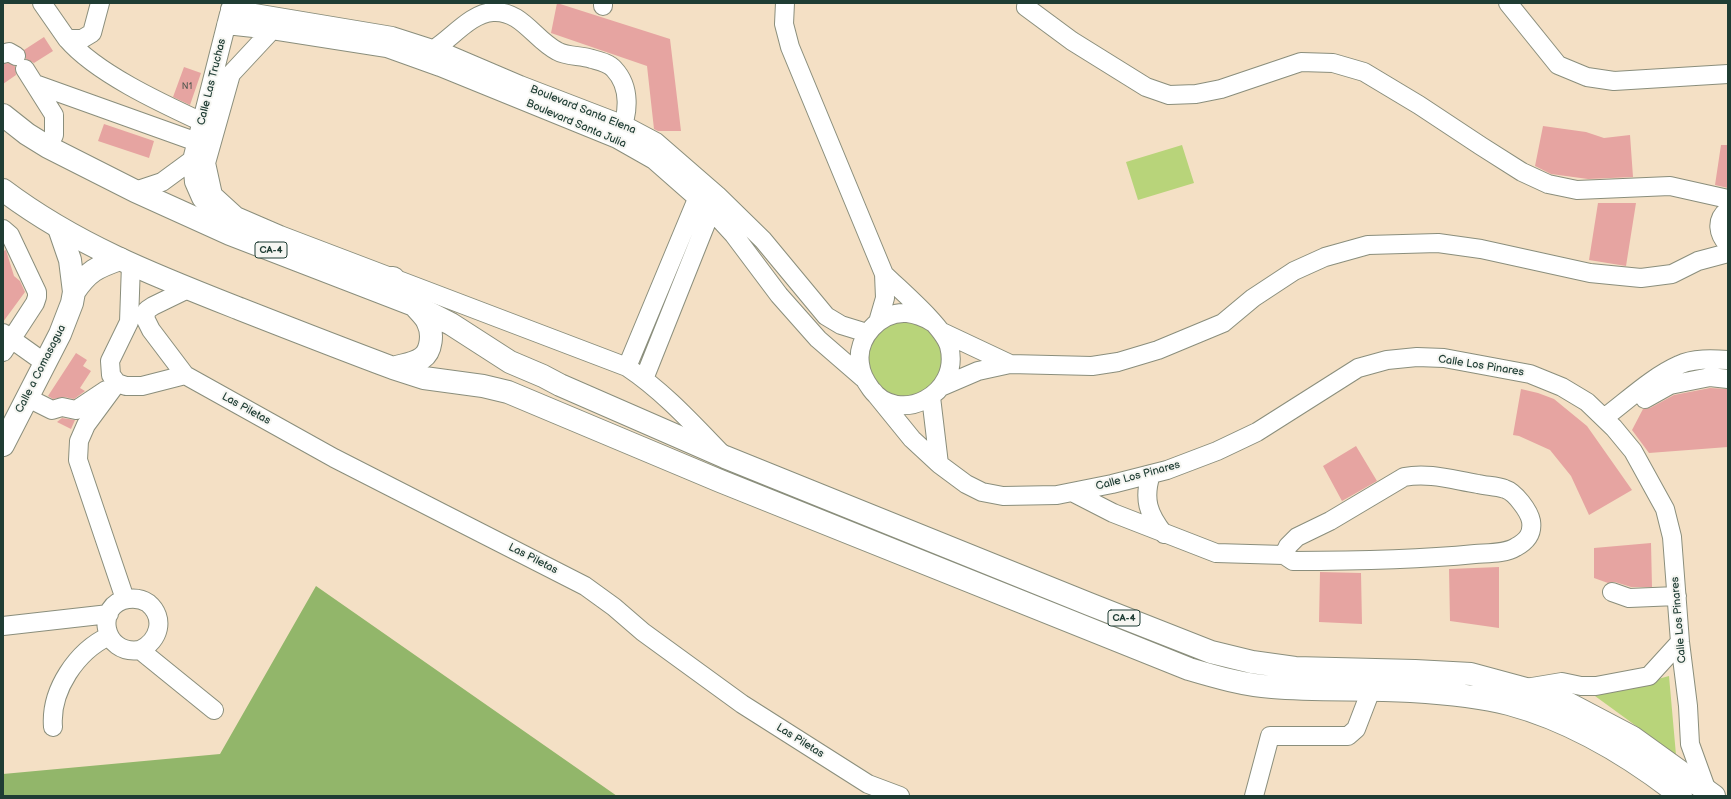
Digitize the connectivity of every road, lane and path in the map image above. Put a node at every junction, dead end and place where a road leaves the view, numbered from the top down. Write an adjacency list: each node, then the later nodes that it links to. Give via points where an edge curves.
1 (42, 3): 8 (street)
2 (100, 3): 8 (street, via 92,33 82,39)
3 (785, 3): 34 (street, via 784,24 790,47)
4 (1508, 3): 12 (street, via 1558,65 1587,77 1614,80)
5 (1025, 4): 23 (street, via 1072,41 1146,86 1169,95 1196,94 1221,89 1301,62 1333,63 1364,72 1498,157 1548,184 1577,190 1670,186)
6 (229, 12): 7 (street, Boulevard Santa Julia); 9 (street, Boulevard Santa Elena, via 392,36); 11 (street, Calle Las Truchas)
7 (272, 30): 11 (street, Calle Las Truchas); 16 (street, Boulevard Santa Julia, via 387,48)
8 (67, 39): 15 (street, via 91,62 159,102)
9 (434, 49): 16 (street, Boulevard Santa Elena); 16 (street, via 478,17 493,12 512,16 556,51 591,58 614,68 626,96 627,114)
10 (15, 60): 13 (street)
11 (223, 71): 15 (street, Calle Las Truchas); 35 (street, Calle Las Truchas, via 206,163 213,195 236,216)
12 (1728, 74)
13 (35, 84): 17 (street); 18 (street, via 54,115 54,135)
14 (3, 116): 18 (main road, CA-4)
15 (202, 122): 17 (street, Calle Las Truchas)
16 (620, 132): 21 (street, Boulevard Santa Elena, via 656,142)
17 (197, 142): 19 (street, Calle Las Truchas)
18 (48, 146): 22 (main road, CA-4)
19 (192, 160): 22 (street, via 162,182); 29 (street, Calle Las Truchas, via 194,182 201,198)
20 (3, 190): 27 (main road, CA-4)
21 (700, 190): 25 (street); 48 (street)
22 (135, 191): 29 (main road, CA-4)
23 (1697, 192): 24 (street); 30 (street)
24 (1728, 199)
25 (715, 203): 40 (street, via 763,240 826,316 841,325); 51 (street); 54 (street, via 734,235 779,295 818,340)
26 (1728, 210): 30 (street, via 1721,218)
27 (60, 228): 33 (main road, CA-4, via 88,245); 38 (main road, Calle a Comasagua, via 70,260)
28 (3, 229): 44 (street, via 10,235 37,292 35,303)
29 (230, 234): 36 (main road, CA-4)
30 (1722, 234): 32 (street)
31 (1728, 253): 32 (street)
32 (1698, 261): 47 (street, via 1672,274 1641,278 1590,273 1481,248 1438,243 1368,245 1325,257 1294,271 1253,298 1223,323 1158,350 1118,362 1092,366)
33 (126, 262): 37 (main road, CA-4); 38 (main road, Calle a Comasagua, via 105,264 90,272); 42 (street, via 129,322)
34 (884, 274): 40 (street, via 885,298); 41 (street)
35 (394, 278): 36 (main road); 48 (street)
36 (350, 281): 39 (main road, CA-4)
37 (188, 289): 43 (street, Las Piletas, via 147,310 146,323); 49 (main road, CA-4)
38 (74, 292): 46 (main road, Calle a Comasagua, via 64,325)
39 (414, 305): 49 (main road, via 428,322 431,337 429,348 423,358); 59 (main road, CA-4, via 451,324 510,362)
40 (873, 327): 41 (street, via 891,315 905,313 920,315); 54 (street, via 861,348 859,363)
41 (938, 327): 47 (street); 55 (street, via 949,345 951,359 949,373)
42 (126, 332): 43 (street); 53 (street, via 110,361 111,375)
43 (158, 340): 50 (street, Las Piletas)
44 (6, 341): 46 (street)
45 (1728, 360): 57 (street, via 1712,359 1681,364 1663,373)
46 (45, 363): 56 (main road, Calle a Comasagua)
47 (1010, 364): 55 (street, via 978,371)
48 (627, 367): 51 (street)
49 (393, 368): 74 (main road, CA-4, via 424,378 508,392 720,481 1189,669 1247,684 1271,687)
50 (185, 375): 53 (street, via 142,386); 77 (street, Las Piletas, via 334,458 585,586 742,704)
51 (644, 379): 59 (street, via 681,411)
52 (1728, 379): 57 (street, via 1710,377 1670,385)
53 (117, 383): 56 (street, via 76,410 62,407 52,410); 67 (street, via 86,425 79,441 78,460)
54 (868, 385): 55 (street, via 886,401 901,405 917,404); 60 (street, Calle Los Pinares, via 912,439)
55 (937, 391): 60 (street)
56 (28, 398): 58 (main road, Calle a Comasagua)
57 (1609, 423): 61 (street, Calle Los Pinares, via 1588,402 1562,387 1530,374 1444,358 1387,360 1358,368 1257,432 1217,451); 66 (street, Calle Los Pinares, via 1633,451 1665,509 1672,537)
58 (3, 445)
59 (725, 457): 73 (main road, CA-4, via 1088,604 1231,658 1295,668 1470,674)
60 (938, 464): 62 (street, Calle Los Pinares, via 982,492 1003,496 1058,495)
61 (1151, 474): 62 (street, Calle Los Pinares); 63 (street, via 1146,489 1148,505 1153,520)
62 (1072, 492): 63 (street, via 1113,513)
63 (1164, 534): 64 (street, via 1216,553)
64 (1284, 555): 64 (street, via 1293,561 1345,561 1434,558 1496,552 1514,548 1525,542 1531,535 1532,527 1530,516 1522,503 1506,489 1434,475 1416,475 1404,477 1330,521 1297,537 1288,546)
65 (1612, 592): 66 (street, via 1629,598)
66 (1677, 596): 71 (street, Calle Los Pinares)
67 (125, 599): 68 (street, via 113,607); 72 (street, via 140,599 157,614 157,636 153,642)
68 (109, 614): 69 (street); 70 (street)
69 (3, 626)
70 (109, 636): 72 (street, via 119,647); 76 (street, via 97,641 62,681 52,714)
71 (1680, 642): 73 (street, via 1649,676 1596,686 1562,682); 79 (street, Calle Los Pinares, via 1690,744)
72 (140, 650): 75 (street)
73 (1524, 688): 79 (main road, CA-4, via 1556,697 1632,736)
74 (1372, 690): 78 (main road, CA-4, via 1458,695 1525,709 1569,725 1590,736); 81 (street, via 1356,729 1348,736 1270,736)
75 (214, 710)
76 (54, 727)
77 (868, 790): 80 (street, Las Piletas)
78 (1670, 792)
79 (1711, 794)
80 (900, 796)
81 (1254, 796)

